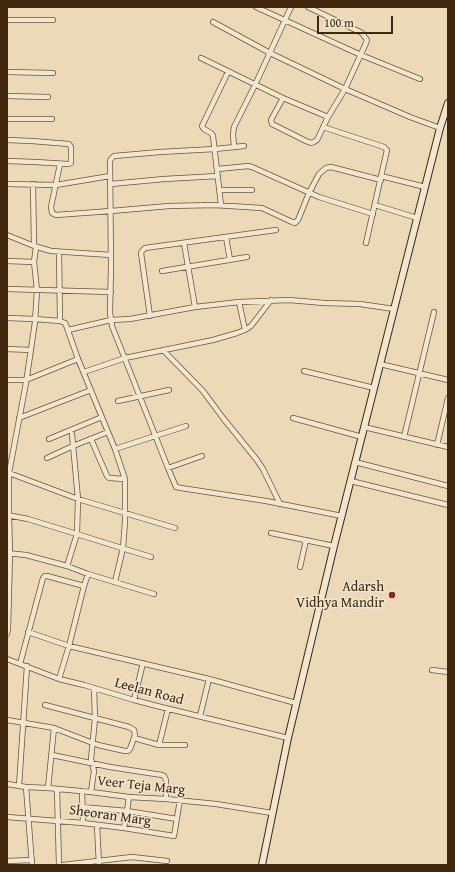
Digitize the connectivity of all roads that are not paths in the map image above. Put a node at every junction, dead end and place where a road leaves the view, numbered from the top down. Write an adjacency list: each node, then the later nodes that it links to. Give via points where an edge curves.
1 (258, 7): 6 (street)
2 (291, 7): 6 (street)
3 (308, 7): 9 (street, via 362,33 367,40)
4 (7, 20): 5 (street)
5 (53, 20)
6 (285, 20): 8 (street); 9 (street)
7 (213, 22): 8 (street)
8 (270, 53): 15 (street); 16 (street)
9 (361, 55): 14 (street); 16 (street)
10 (201, 58): 12 (street)
11 (7, 72): 13 (street)
12 (228, 72): 15 (street); 29 (street, via 202,126 213,136)
13 (53, 73)
14 (420, 79)
15 (255, 85): 19 (street); 28 (street, via 234,127)
16 (345, 89): 21 (street); 25 (street)
17 (7, 96): 18 (street)
18 (48, 97)
19 (283, 98): 21 (street); 24 (street, via 271,120 272,124 311,142 317,140)
20 (448, 102): 25 (main road)
21 (328, 117): 24 (street)
22 (7, 119): 23 (street)
23 (52, 120)
24 (323, 127): 35 (street, via 386,148)
25 (440, 128): 40 (main road)
26 (7, 140): 31 (street, via 69,144 71,162)
27 (244, 146): 28 (street)
28 (234, 147): 29 (street)
29 (215, 149): 32 (street); 33 (street, via 114,156 110,161)
30 (7, 161): 31 (street)
31 (60, 164): 38 (street)
32 (218, 169): 34 (street); 43 (street, via 252,167)
33 (110, 176): 38 (street); 39 (street)
34 (218, 176): 39 (street); 41 (street)
35 (381, 178): 40 (street); 43 (street, via 329,167 319,174); 44 (street)
36 (7, 184): 37 (street)
37 (33, 184): 38 (street); 54 (street)
38 (56, 184): 46 (street, via 51,207 54,214)
39 (111, 184): 46 (street)
40 (425, 187): 48 (main road)
41 (220, 190): 42 (street); 45 (street)
42 (252, 190)
43 (309, 193): 45 (street, via 295,223 262,208); 47 (street)
44 (375, 205): 47 (street); 48 (street)
45 (221, 206): 46 (street, via 202,204)
46 (111, 211): 56 (street)
47 (373, 214): 52 (street)
48 (417, 218): 70 (main road)
49 (276, 230): 51 (street)
50 (7, 235): 54 (street)
51 (226, 237): 53 (street); 58 (street)
52 (366, 242)
53 (184, 243): 61 (street); 72 (street, via 142,250)
54 (35, 246): 55 (street); 60 (street)
55 (59, 252): 56 (street); 65 (street)
56 (111, 255): 66 (street)
57 (246, 257): 58 (street)
58 (230, 260): 61 (street)
59 (7, 261): 60 (street)
60 (34, 262): 64 (street)
61 (188, 267): 62 (street); 69 (street)
62 (162, 271)
63 (7, 289): 64 (street)
64 (37, 290): 65 (street); 74 (street)
65 (60, 290): 66 (street); 76 (street)
66 (111, 292): 75 (street)
67 (272, 300): 68 (street); 70 (street, via 360,304); 78 (street)
68 (239, 302): 69 (street); 78 (street)
69 (195, 308): 72 (street)
70 (394, 309): 84 (main road)
71 (434, 312): 87 (street)
72 (150, 316): 75 (street)
73 (7, 318): 74 (street)
74 (35, 319): 76 (street); 80 (street)
75 (111, 320): 77 (street); 82 (street)
76 (60, 321): 77 (street, via 65,322)
77 (68, 330): 83 (street)
78 (245, 330): 81 (street, via 213,340)
79 (7, 349): 80 (street)
80 (31, 350): 89 (street)
81 (163, 350): 82 (street); 122 (street, via 203,391 257,460)
82 (126, 358): 86 (street); 94 (street)
83 (78, 359): 86 (street); 89 (street)
84 (380, 364): 87 (street); 91 (main road)
85 (304, 371): 91 (street)
86 (84, 372): 92 (street)
87 (419, 373): 90 (street); 106 (street)
88 (7, 380): 89 (street)
89 (26, 380): 98 (street)
90 (448, 380)
91 (374, 388): 101 (main road)
92 (91, 390): 97 (street); 98 (street)
93 (169, 390): 94 (street)
94 (140, 396): 96 (street); 104 (street)
95 (448, 398): 109 (street)
96 (118, 401)
97 (102, 417): 102 (street); 107 (street)
98 (19, 418): 117 (street)
99 (293, 418): 105 (street)
100 (186, 426): 104 (street)
101 (364, 427): 105 (main road); 106 (street)
102 (108, 432): 108 (street); 112 (street)
103 (72, 434): 110 (street)
104 (156, 437): 112 (street); 116 (street)
105 (362, 437): 115 (main road)
106 (404, 437): 109 (street)
107 (49, 439)
108 (91, 439): 110 (street); 118 (street, via 107,476)
109 (437, 444): 111 (street)
110 (73, 446): 114 (street); 121 (street)
111 (448, 447)
112 (115, 449): 118 (street)
113 (202, 456): 116 (street)
114 (47, 458)
115 (355, 462): 119 (main road); 120 (street)
116 (168, 468): 122 (street, via 174,487)
117 (9, 473): 121 (street); 125 (street)
118 (125, 479): 124 (street)
119 (350, 481): 123 (street); 126 (main road)
120 (448, 486)
121 (78, 499): 124 (street); 129 (street)
122 (280, 504): 126 (street)
123 (448, 505)
124 (124, 513): 127 (street); 132 (street)
125 (8, 515): 129 (street); 133 (street)
126 (342, 516): 131 (main road)
127 (175, 528)
128 (271, 533): 130 (street)
129 (77, 534): 132 (street); 135 (street)
130 (306, 540): 131 (street); 136 (street)
131 (334, 546): 154 (main road)
132 (123, 548): 134 (street); 138 (street)
133 (8, 553): 135 (street); 142 (street)
134 (151, 557)
135 (67, 566): 137 (street)
136 (300, 567)
137 (88, 574): 138 (street); 139 (street)
138 (115, 582): 140 (street)
139 (84, 586): 141 (street, via 45,576); 143 (street)
140 (154, 594)
141 (28, 632): 143 (street); 146 (street)
142 (7, 634)
143 (69, 646): 145 (street); 150 (street)
144 (7, 659): 146 (street, Leelan Road)
145 (143, 663): 151 (street); 153 (street)
146 (20, 664): 147 (street, Leelan Road)
147 (27, 666): 150 (street, Leelan Road); 160 (street)
148 (432, 670): 149 (street)
149 (448, 672)
150 (59, 679): 152 (street, Leelan Road)
151 (209, 679): 154 (street); 157 (street)
152 (94, 688): 153 (street, Leelan Road); 158 (street)
153 (134, 700): 156 (street, Leelan Road)
154 (296, 703): 163 (main road)
155 (45, 705): 158 (street)
156 (168, 709): 157 (street, Leelan Road); 165 (street)
157 (200, 716): 163 (street, Leelan Road)
158 (94, 719): 162 (street, via 134,730); 164 (street)
159 (7, 720): 160 (street)
160 (23, 724): 161 (street); 170 (street)
161 (54, 728): 164 (street); 167 (street)
162 (134, 738): 164 (street, via 128,751); 165 (street)
163 (288, 738): 181 (main road)
164 (92, 743): 168 (street)
165 (159, 745): 166 (street)
166 (185, 745)
167 (52, 755): 168 (street); 172 (street)
168 (92, 763): 175 (street, via 94,771); 177 (street, via 162,775 166,780)
169 (7, 784): 170 (street, Veer Teja Marg)
170 (19, 786): 171 (street, Veer Teja Marg)
171 (26, 787): 172 (street, Veer Teja Marg); 183 (street)
172 (48, 788): 173 (street, Veer Teja Marg)
173 (57, 789): 174 (street, Veer Teja Marg); 185 (street)
174 (82, 791): 175 (street, Veer Teja Marg); 179 (street)
175 (91, 792): 176 (street, Veer Teja Marg)
176 (129, 797): 177 (street, Veer Teja Marg); 180 (street)
177 (166, 799): 178 (street, Veer Teja Marg)
178 (180, 800): 181 (street, Veer Teja Marg); 184 (street, Sheoran Marg)
179 (82, 807): 180 (street); 186 (street)
180 (128, 811): 184 (street); 188 (street)
181 (272, 813): 196 (main road)
182 (7, 817): 183 (street, Sheoran Marg)
183 (28, 819): 185 (street, Sheoran Marg); 192 (street)
184 (176, 819): 188 (street, Sheoran Marg, via 174,836)
185 (58, 820): 186 (street, Sheoran Marg); 194 (street)
186 (83, 823): 187 (street, Sheoran Marg)
187 (97, 825): 188 (street, Sheoran Marg); 193 (street)
188 (124, 828)
189 (7, 861): 191 (street)
190 (167, 861): 193 (street, via 132,857)
191 (14, 863): 192 (street)
192 (32, 863)
193 (99, 863): 195 (street)
194 (59, 865)
195 (63, 865)
196 (262, 865)

